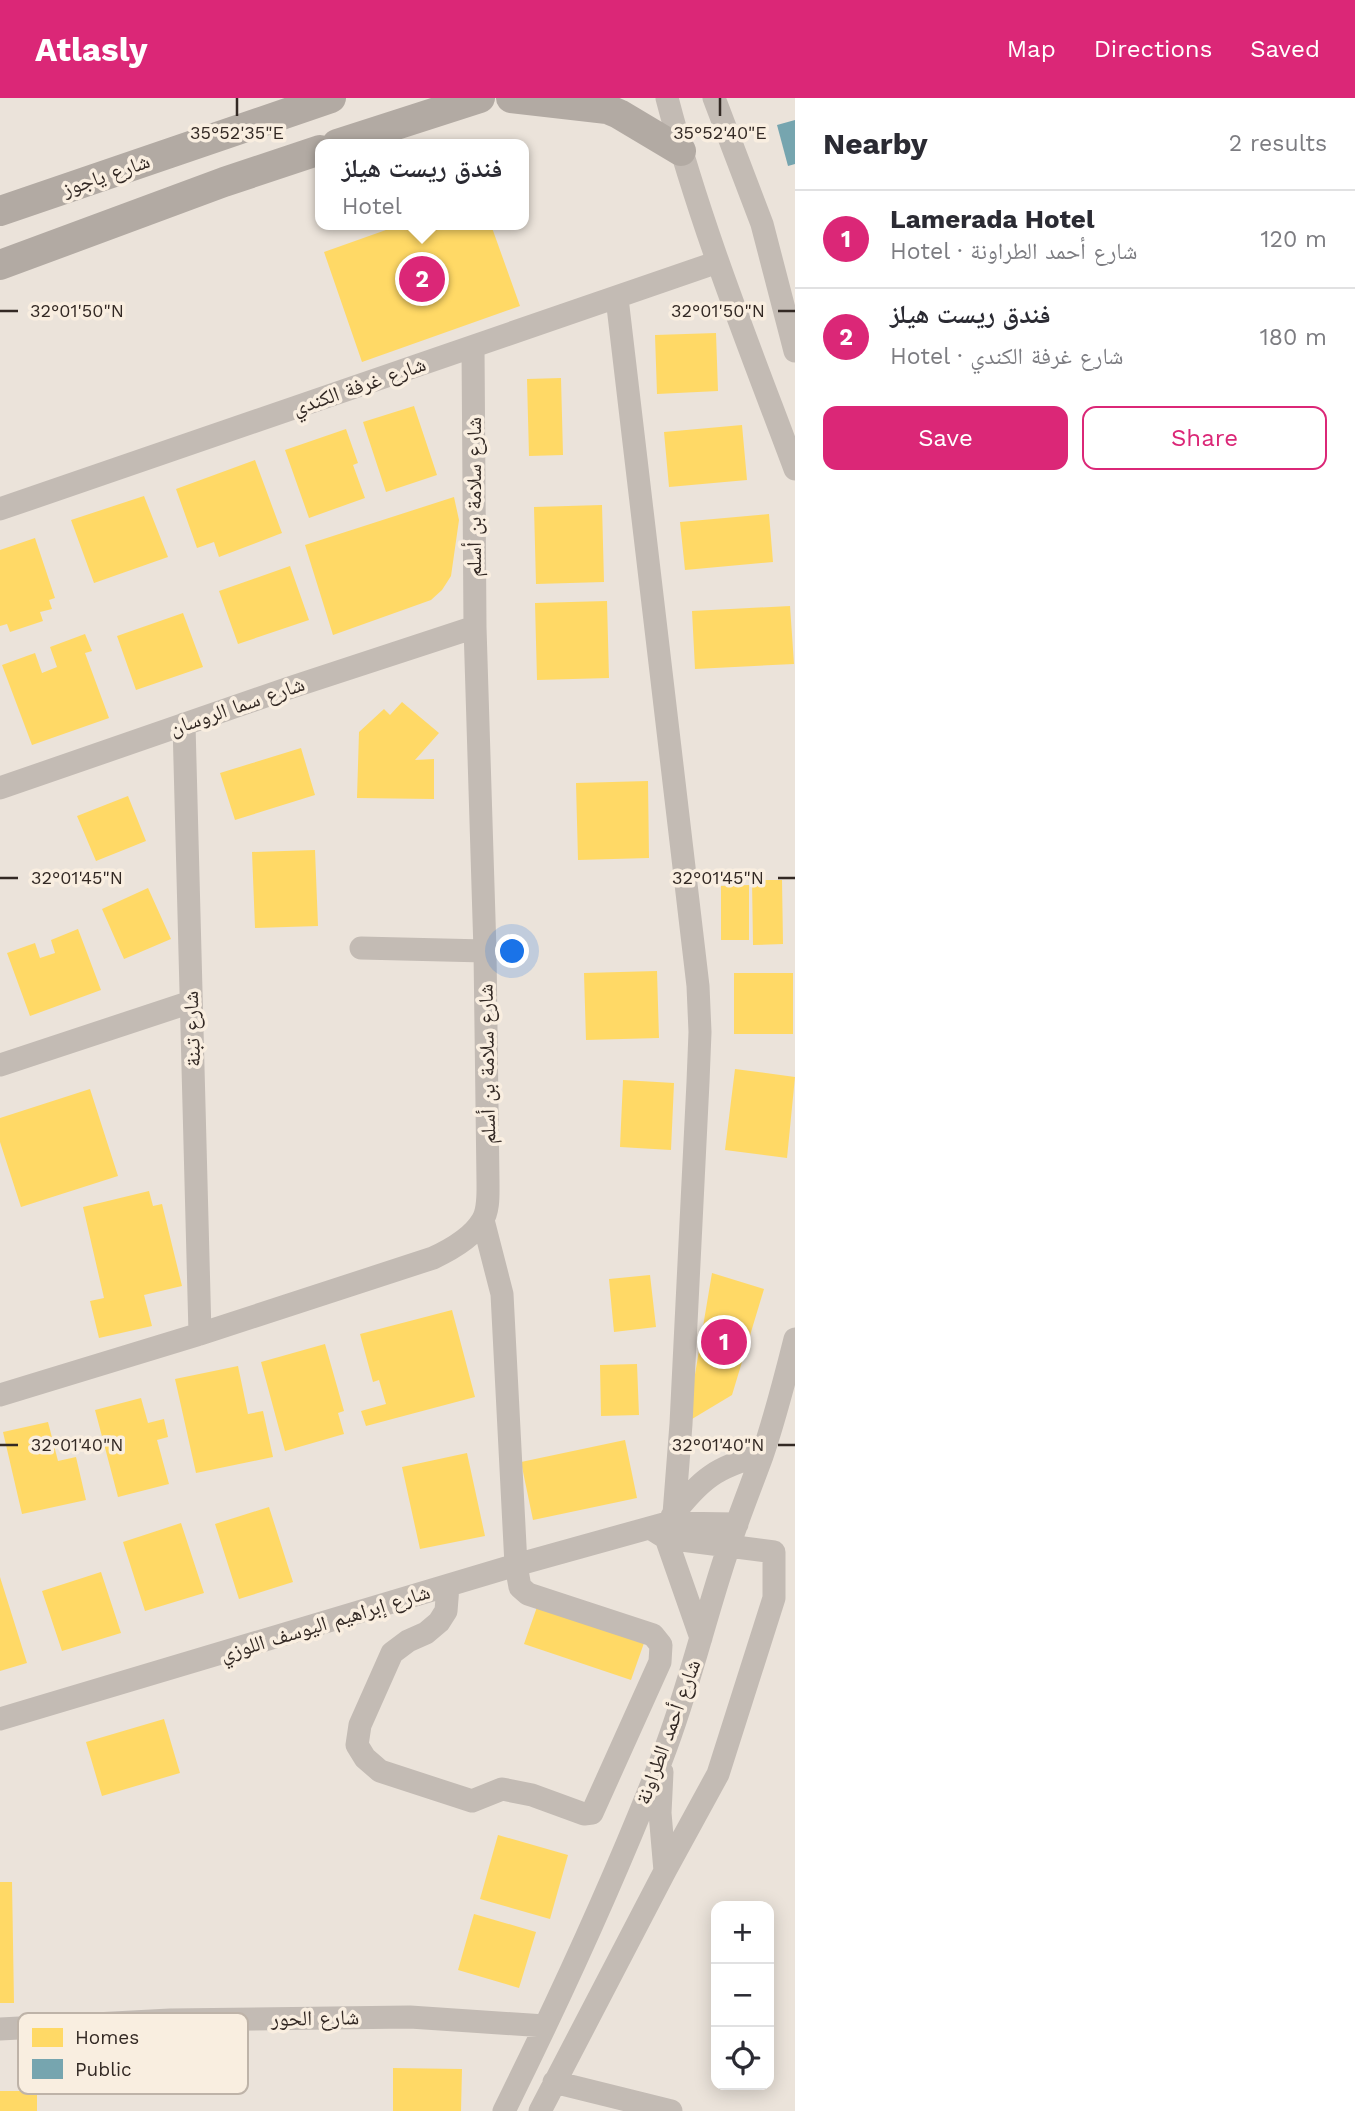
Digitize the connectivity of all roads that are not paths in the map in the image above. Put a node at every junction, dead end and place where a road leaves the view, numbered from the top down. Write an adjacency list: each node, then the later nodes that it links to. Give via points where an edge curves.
1 (331, 98): 9 (main road, شارع ياجوز)
2 (480, 98): 6 (main road)
3 (511, 98): 7 (main road, via 607,109)
4 (667, 98): 7 (street)
5 (714, 98): 14 (street, via 762,225)
6 (353, 139)
7 (681, 151): 10 (street)
8 (315, 152): 11 (main road)
9 (0, 211)
10 (718, 262): 12 (street, شارع غرفة الكندي); 15 (street)
11 (0, 265)
12 (617, 298): 13 (street, شارع غرفة الكندي); 30 (street, via 700,1032 681,1424)
13 (473, 347): 16 (street, شارع غرفة الكندي); 17 (street, شارع سلامة بن أسلم)
14 (795, 351)
15 (795, 469)
16 (0, 509)
17 (475, 627): 18 (street, شارع سما الروسان); 21 (street, شارع سلامة بن أسلم)
18 (184, 724): 19 (street, شارع سما الروسان); 22 (street, شارع تبنة)
19 (0, 788)
20 (361, 948): 21 (street)
21 (485, 951): 24 (street, شارع سلامة بن أسلم, via 488,1200)
22 (191, 1002): 23 (street); 25 (street, شارع تبنة)
23 (0, 1065)
24 (484, 1220): 25 (street, via 451,1250 433,1258); 32 (street, via 502,1294)
25 (200, 1334): 27 (street)
26 (794, 1347): 28 (street, شارع أحمد الطراونة)
27 (0, 1395)
28 (762, 1455): 29 (street, شارع أحمد الطراونة); 30 (street, via 719,1470 689,1494)
29 (737, 1524): 30 (street, شارع إبراهيم اليوسف اللوزي); 31 (street, شارع أحمد الطراونة)
30 (664, 1526): 31 (street, شارع إبراهيم اليوسف اللوزي); 32 (street, شارع إبراهيم اليوسف اللوزي); 34 (street)
31 (728, 1547): 34 (street, شارع أحمد الطراونة); 37 (street, شارع إبراهيم اليوسف اللوزي, via 774,1552 774,1598 718,1774)
32 (516, 1565): 33 (street, شارع إبراهيم اليوسف اللوزي); 33 (street, via 524,1593 653,1635 661,1645 660,1662 589,1814 502,1788 472,1801 380,1770 365,1758 357,1745 360,1725 392,1653 439,1622 446,1611)
33 (448, 1586): 35 (street, شارع إبراهيم اليوسف اللوزي)
34 (701, 1638): 36 (street, شارع أحمد الطراونة)
35 (0, 1719)
36 (663, 1756): 37 (street, via 660,1813); 39 (street, شارع أحمد الطراونة)
37 (665, 1871): 42 (street)
38 (248, 2019): 39 (street, شارع الحور, via 410,2017)
39 (545, 2026): 43 (street, شارع أحمد الطراونة)
40 (18, 2028): 41 (street, شارع الحور)
41 (0, 2029)
42 (554, 2082): 44 (street); 45 (street)
43 (504, 2111)
44 (540, 2111)
45 (671, 2111)

